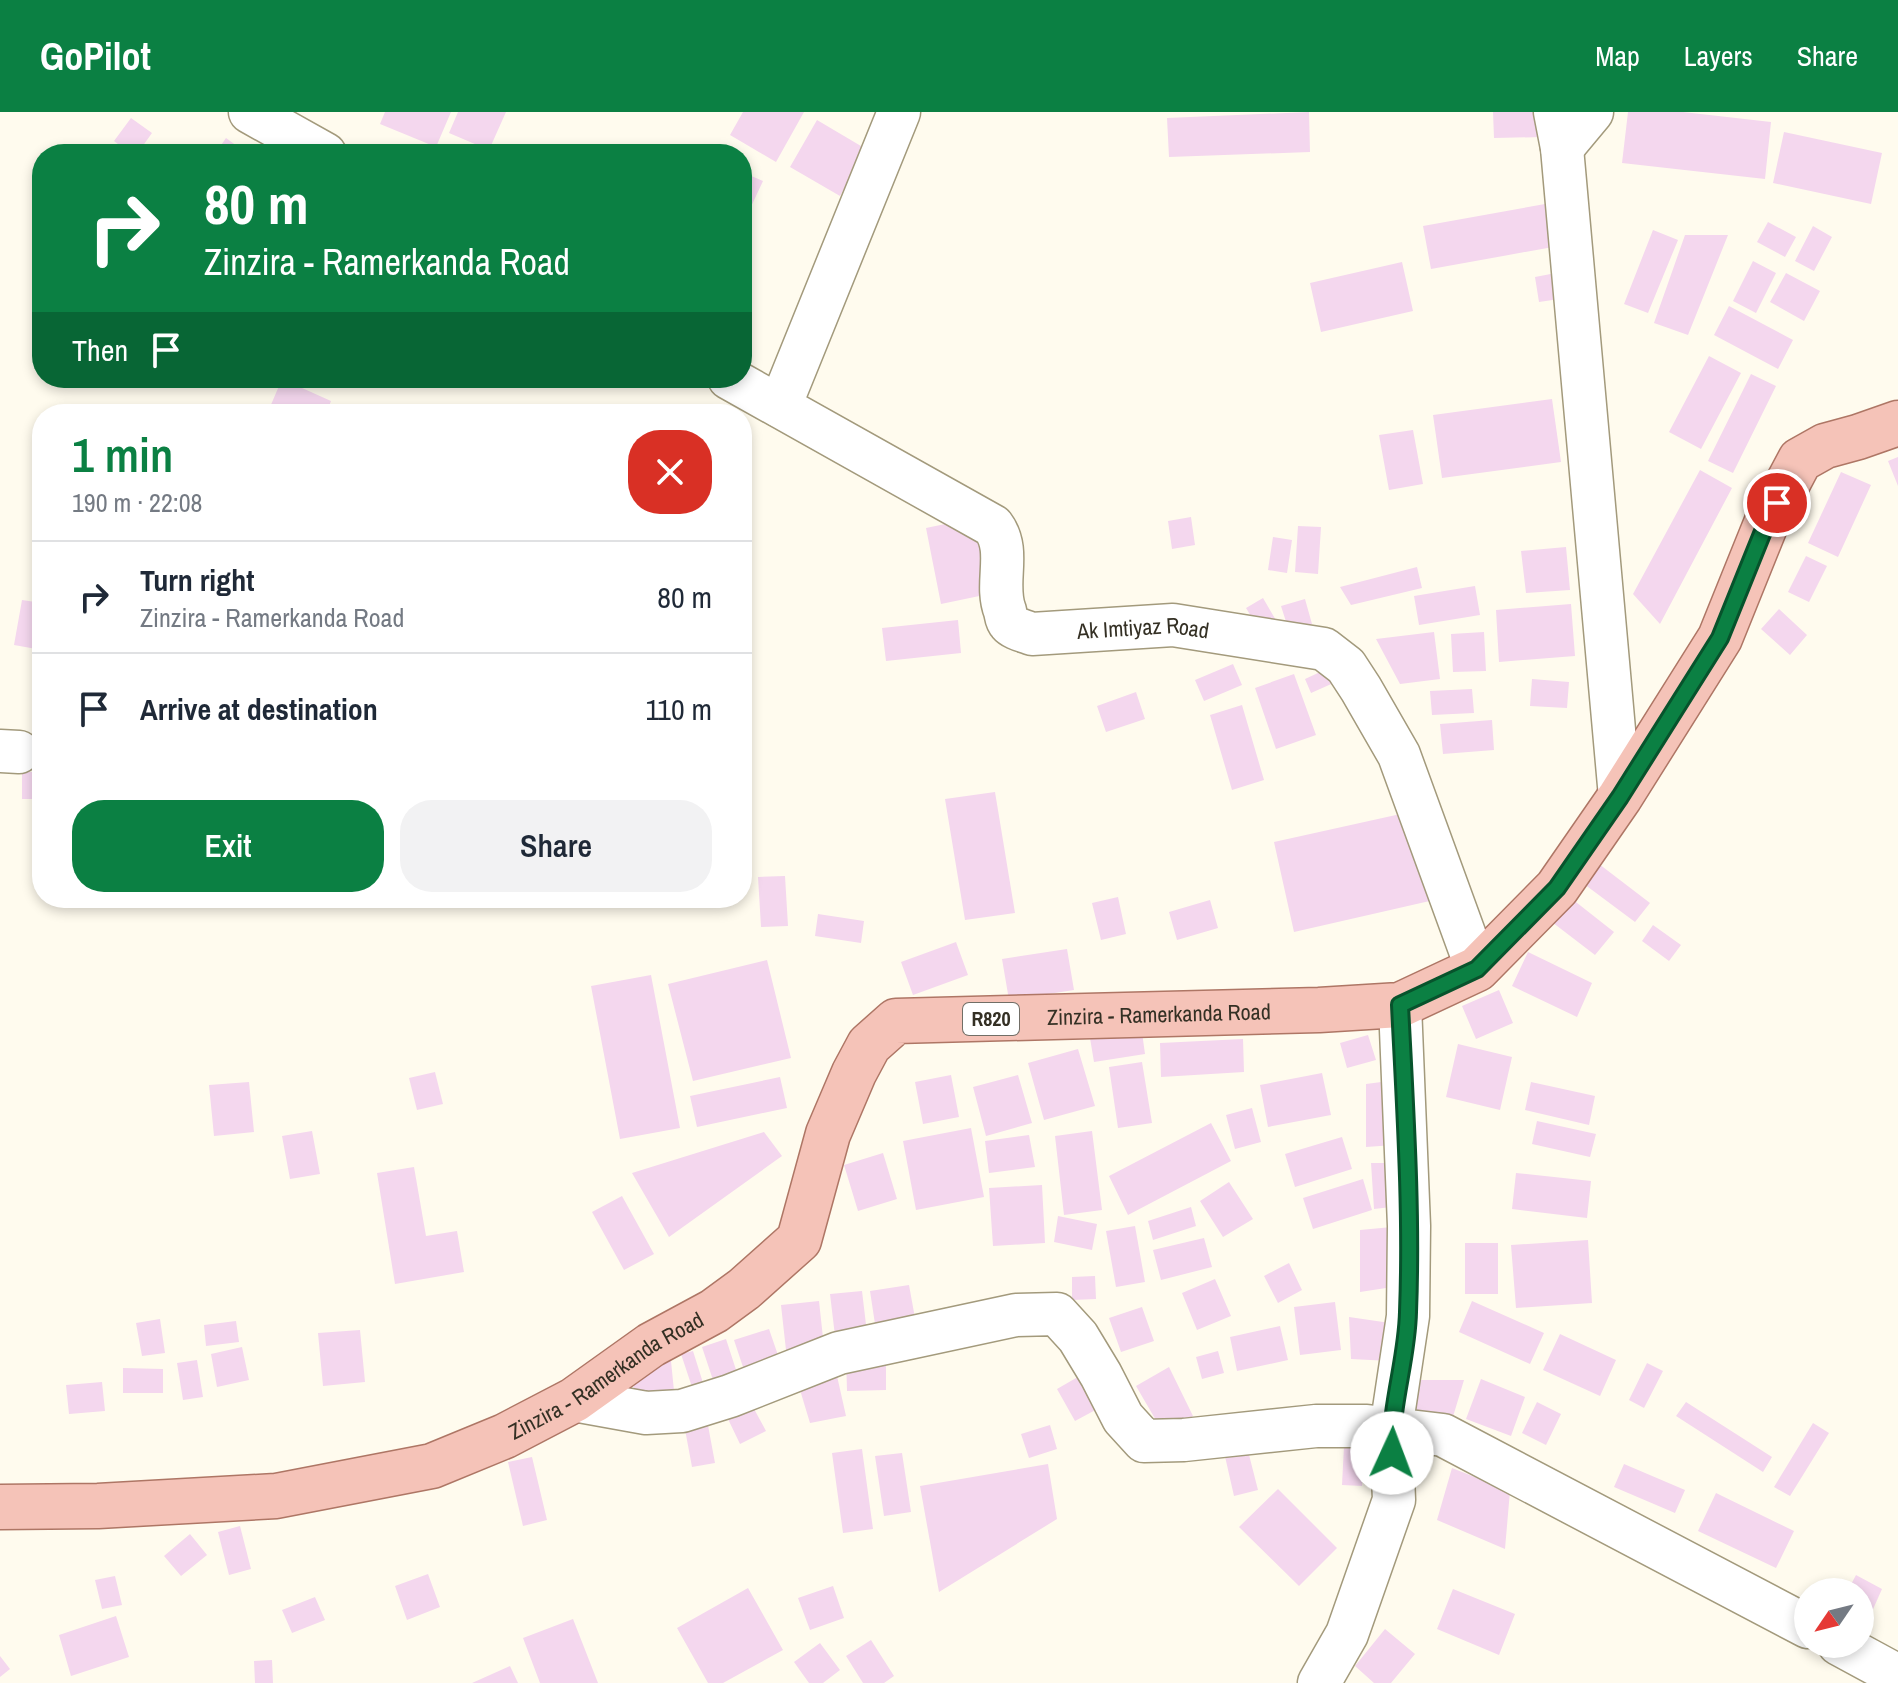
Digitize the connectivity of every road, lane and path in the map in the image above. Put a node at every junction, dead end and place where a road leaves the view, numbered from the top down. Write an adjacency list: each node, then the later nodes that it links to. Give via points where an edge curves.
1 (250, 112): 5 (street)
2 (899, 112): 7 (street)
3 (1592, 112): 4 (street)
4 (1559, 130): 9 (street)
5 (307, 144)
6 (747, 388): 7 (street, Ak Imtiyaz Road)
7 (780, 406): 10 (street, Ak Imtiyaz Road, via 993,526 1003,552 1002,603 1009,624 1020,630 1032,634 1173,625 1324,649 1346,666 1399,755)
8 (1898, 423): 9 (main road, Zinzira - Ramerkanda Road / R820, via 1825,446 1800,460 1766,524 1720,638)
9 (1620, 797): 10 (main road, Zinzira - Ramerkanda Road / R820, via 1557,888)
10 (1477, 969): 11 (main road, Zinzira - Ramerkanda Road / R820)
11 (1400, 1005): 12 (main road, Zinzira - Ramerkanda Road / R820, via 896,1021 869,1045 854,1073 828,1134 799,1240 714,1311 651,1345); 13 (street, via 1408,1316)
12 (574, 1400): 13 (street, via 646,1413 682,1411 839,1353 1016,1315 1057,1314 1078,1337 1123,1418 1144,1441 1316,1426); 14 (main road, Zinzira - Ramerkanda Road / R820, via 432,1466 276,1496)
13 (1391, 1429): 15 (street, via 1443,1435); 18 (street, via 1394,1500 1347,1634)
14 (0, 1507)
15 (1794, 1620)
16 (1865, 1658): 17 (street)
17 (1898, 1676)
18 (1319, 1683)

